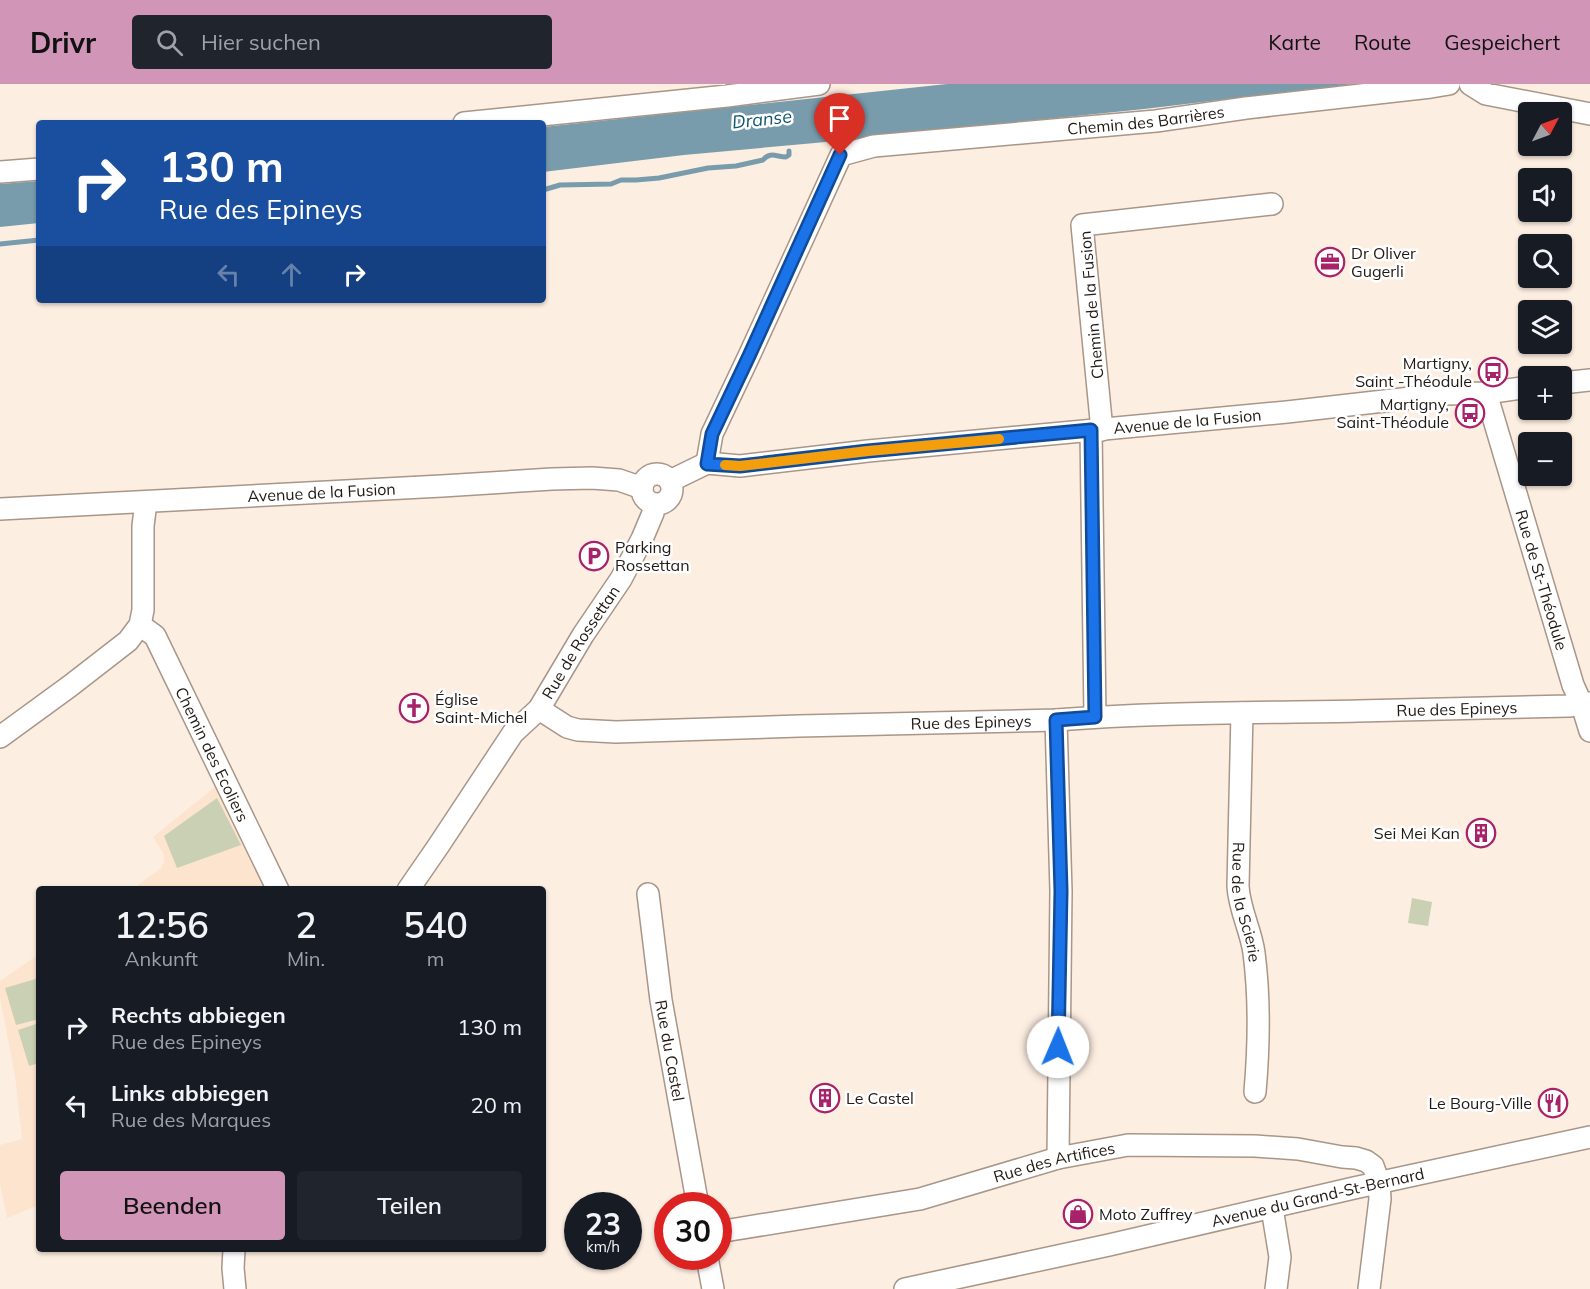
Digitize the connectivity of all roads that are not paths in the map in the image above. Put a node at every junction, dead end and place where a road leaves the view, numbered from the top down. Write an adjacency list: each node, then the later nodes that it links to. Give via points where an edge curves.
1 (819, 84): 5 (street)
2 (1449, 84): 14 (street, Chemin des Barrières, via 1156,121 874,146 840,155 712,434)
3 (1470, 84): 4 (street, via 1486,94)
4 (1590, 114)
5 (493, 120)
6 (36, 169): 7 (street)
7 (0, 172)
8 (1272, 204): 13 (street, Chemin de la Fusion, via 1082,225)
9 (1590, 380): 10 (street)
10 (1572, 382)
11 (1518, 388): 12 (street, Avenue de la Fusion)
12 (1486, 393): 13 (street, Avenue de la Fusion); 19 (street, Rue de St-Théodule, via 1573,685)
13 (1097, 430): 14 (street, Avenue de la Fusion, via 740,466); 22 (street)
14 (707, 464): 15 (street, Avenue de la Fusion, via 670,481 670,498 663,503)
15 (648, 496): 16 (street, Avenue de la Fusion, via 619,480 592,478); 20 (street, Rue de Rossettan, via 654,513 642,539)
16 (146, 502): 17 (street, Avenue de la Fusion); 18 (street)
17 (0, 509)
18 (140, 625): 25 (street, via 128,641); 26 (street, Chemin des Ecoliers, via 159,642)
19 (1586, 704): 21 (street, Rue des Epineys); 24 (street, Rue de St-Théodule)
20 (539, 709): 23 (street, Rue des Epineys, via 567,727 616,732); 27 (street, Rue de Rossettan, via 513,733)
21 (1242, 712): 22 (street, Rue des Epineys); 29 (street, Rue de la Scierie, via 1239,899 1254,951 1258,1004)
22 (1095, 717): 23 (street, Rue des Epineys)
23 (1056, 720): 31 (street, via 1061,891)
24 (1590, 731)
25 (0, 737)
26 (276, 886)
27 (411, 886)
28 (648, 894): 33 (street, Rue du Castel, via 661,996)
29 (1255, 1092)
30 (1590, 1137): 32 (street, Avenue du Grand-St-Bernard)
31 (1058, 1158): 32 (street, Rue des Artifices, via 1128,1145 1298,1149 1366,1161 1373,1166); 35 (street, Rue des Artifices, via 920,1199)
32 (1378, 1183): 34 (street, Avenue du Grand-St-Bernard); 42 (street, via 1380,1199)
33 (696, 1192)
34 (1272, 1208): 40 (street, Avenue du Grand-St-Bernard); 41 (street, via 1280,1257)
35 (732, 1230)
36 (234, 1252): 38 (street)
37 (709, 1270): 39 (street)
38 (235, 1289)
39 (713, 1289)
40 (905, 1289)
41 (1276, 1289)
42 (1369, 1289)

